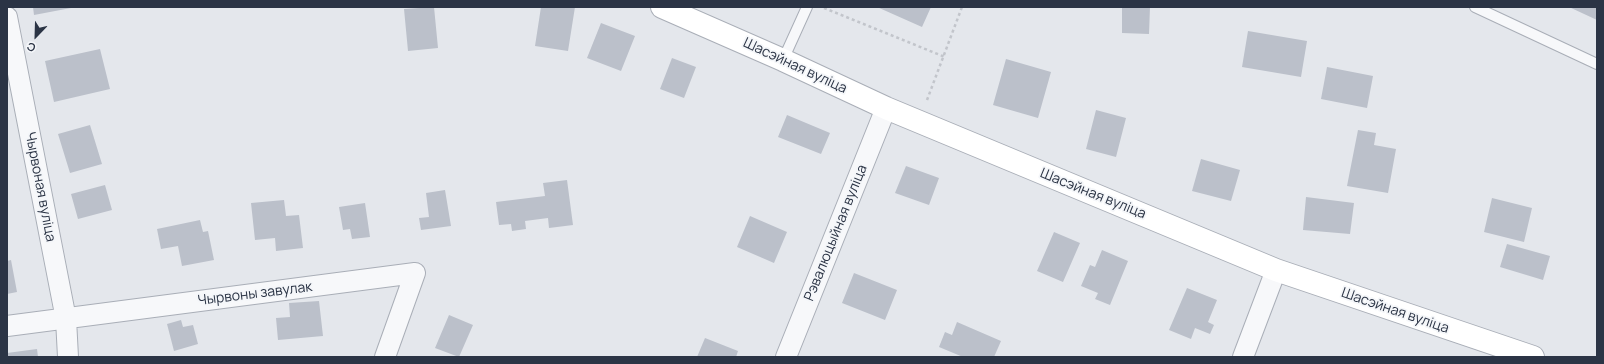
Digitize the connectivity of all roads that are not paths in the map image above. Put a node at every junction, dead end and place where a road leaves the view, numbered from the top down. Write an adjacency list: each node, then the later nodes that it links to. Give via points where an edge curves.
1 (662, 7): 5 (main road, Шасэйная вуліца)
2 (807, 7): 5 (lane)
3 (1475, 7): 6 (lane)
4 (7, 17): 9 (street, Чырвоная вуліца)
5 (783, 60): 7 (main road, Шасэйная вуліца)
6 (1597, 64)
7 (886, 108): 8 (main road, Шасэйная вуліца); 13 (street, Рэвалюцыйная вуліца)
8 (1276, 270): 14 (street); 15 (main road, Шасэйная вуліца)
9 (66, 319): 10 (street, Чырвоны завулак); 11 (street, Чырвоная вуліца); 12 (street, Чырвоны завулак, via 415,273)
10 (7, 326)
11 (68, 357)
12 (384, 357)
13 (786, 357)
14 (1243, 357)
15 (1533, 357)

